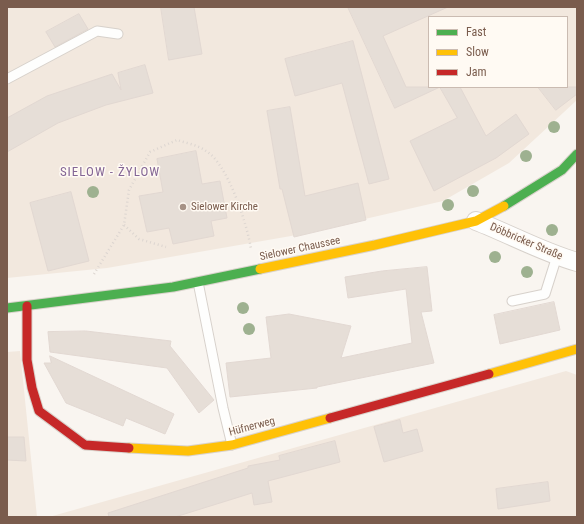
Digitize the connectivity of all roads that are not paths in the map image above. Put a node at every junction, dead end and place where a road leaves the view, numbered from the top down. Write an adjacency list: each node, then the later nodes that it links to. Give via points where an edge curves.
1 (118, 34): 2 (lane, via 97,31)
2 (7, 80)
3 (577, 154): 4 (street, Sielower Chaussee, via 562,170 532,190)
4 (476, 221): 5 (street, Döbbricker Straße); 7 (street, Sielower Chaussee)
5 (557, 256): 6 (street, Döbbricker Straße); 8 (lane, via 545,294)
6 (577, 262)
7 (198, 282): 9 (street, Sielower Chaussee); 12 (lane)
8 (512, 301)
9 (27, 306): 10 (street, Sielower Chaussee); 12 (street, Hüfnerweg, via 27,360 39,411 84,445 188,451)
10 (7, 308)
11 (577, 349): 12 (street, Hüfnerweg)
12 (232, 446)

